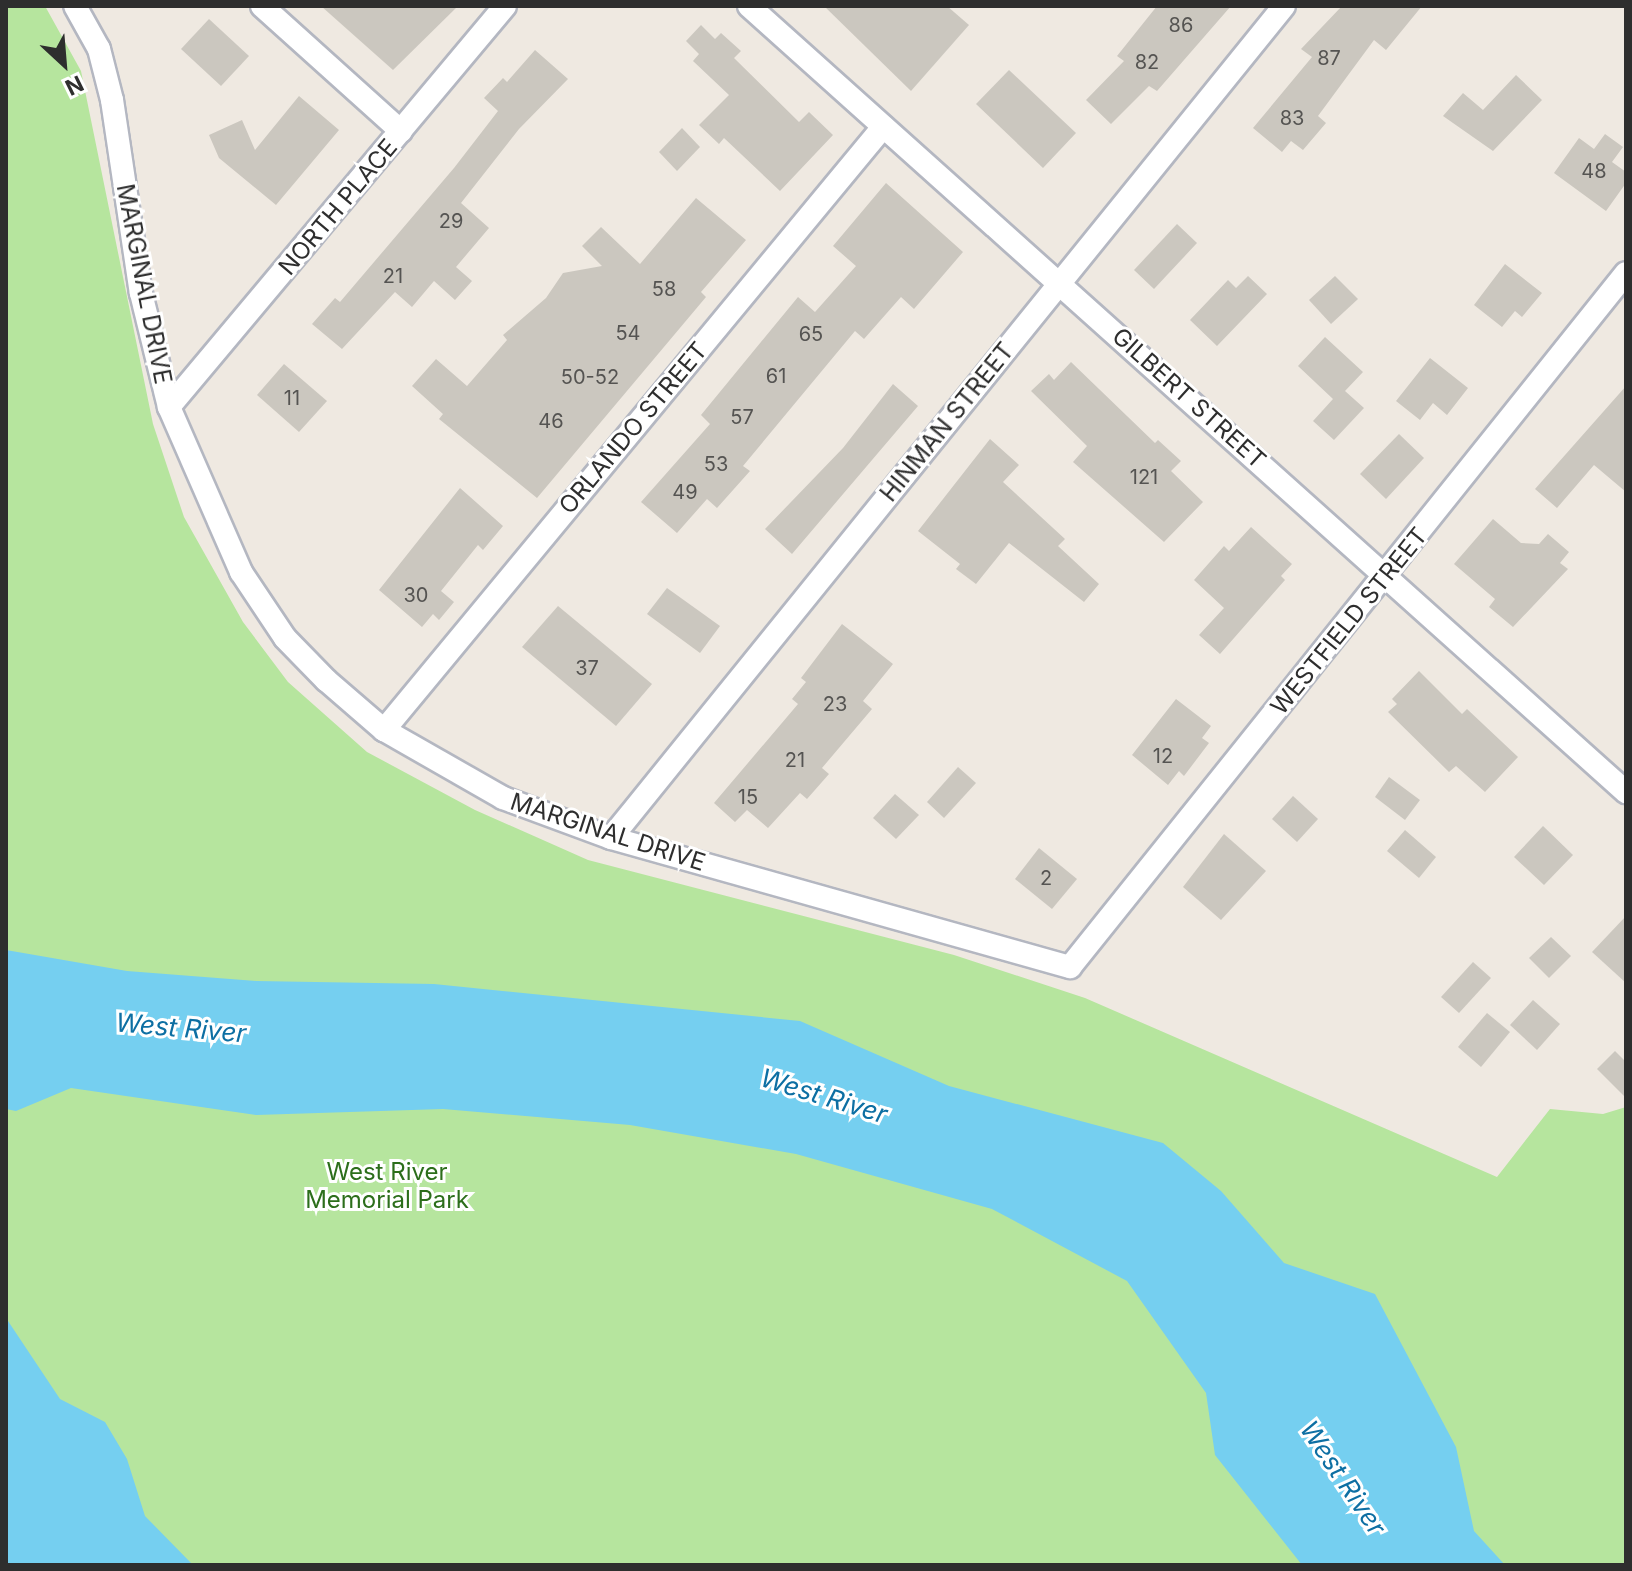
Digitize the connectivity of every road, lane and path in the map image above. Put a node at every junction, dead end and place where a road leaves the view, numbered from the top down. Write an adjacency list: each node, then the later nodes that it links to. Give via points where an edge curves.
1 (75, 6): 10 (street, MARGINAL DRIVE, via 99,49 112,100 141,293)
2 (262, 6): 7 (street)
3 (505, 6): 7 (street, NORTH PLACE)
4 (1284, 6): 9 (street, HINMAN STREET)
5 (760, 9): 6 (street, GILBERT STREET)
6 (883, 127): 9 (street, GILBERT STREET); 12 (street, ORLANDO STREET)
7 (401, 131): 10 (street, NORTH PLACE)
8 (1626, 273): 11 (street, WESTFIELD STREET)
9 (1061, 284): 11 (street, GILBERT STREET); 14 (street, HINMAN STREET)
10 (169, 407): 12 (street, MARGINAL DRIVE, via 241,572 285,638)
11 (1387, 575): 13 (street, GILBERT STREET); 15 (street, WESTFIELD STREET)
12 (384, 730): 14 (street, MARGINAL DRIVE, via 503,798)
13 (1626, 792)
14 (611, 838): 15 (street, MARGINAL DRIVE)
15 (1070, 967)

